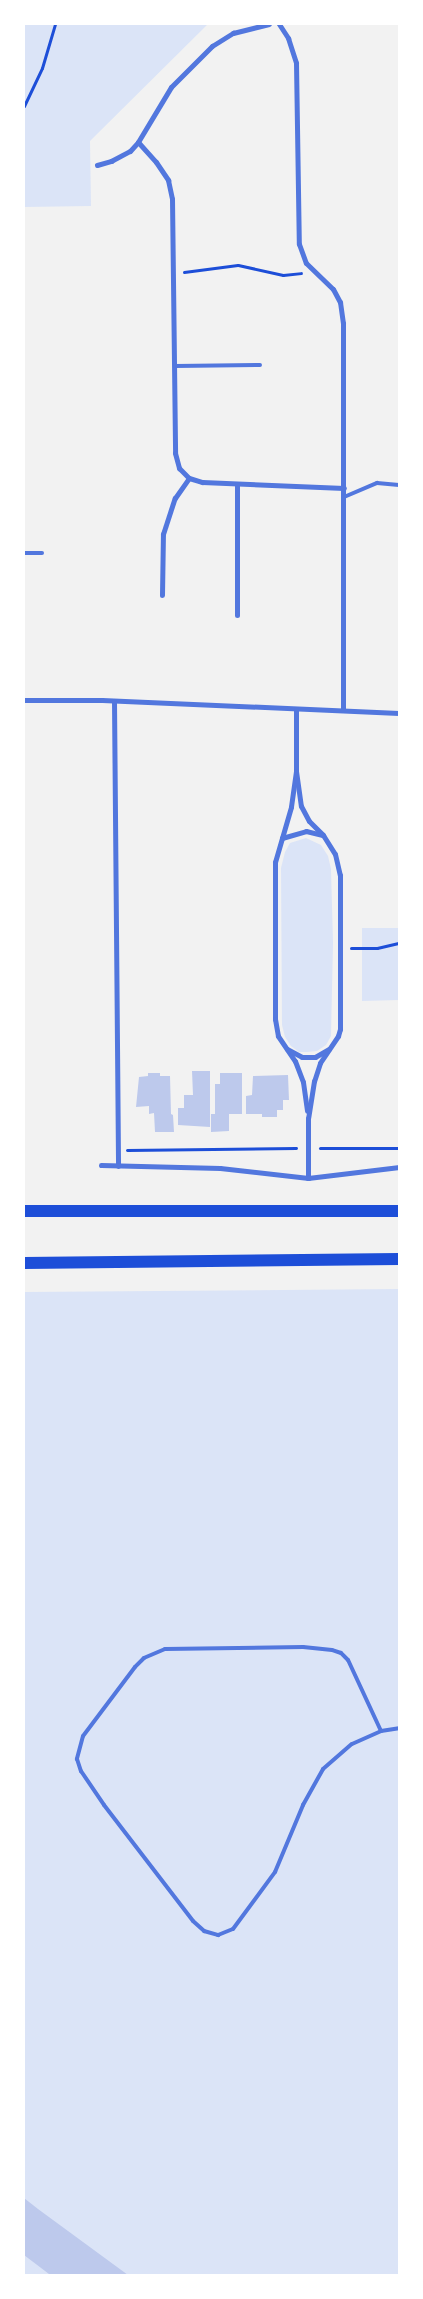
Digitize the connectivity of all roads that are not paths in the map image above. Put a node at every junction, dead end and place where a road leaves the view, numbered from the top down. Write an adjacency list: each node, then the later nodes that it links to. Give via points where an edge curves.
1 (270, 24): 3 (street, via 233,33 212,46 171,87)
2 (279, 24): 10 (street, via 288,38 296,63 298,244 306,263 333,289 342,310)
3 (138, 142): 4 (street, via 120,158); 5 (street, via 164,174 172,199)
4 (97, 165)
5 (175, 366): 6 (lane); 7 (street, via 175,452 179,468)
6 (260, 366)
7 (189, 478): 8 (street); 14 (street, via 175,498 164,534)
8 (237, 484): 10 (street); 15 (street)
9 (399, 485): 11 (lane, via 377,483)
10 (344, 488): 11 (street)
11 (344, 497): 19 (street)
12 (24, 553): 13 (lane)
13 (42, 553)
14 (162, 595)
15 (236, 615)
16 (24, 700): 17 (street)
17 (114, 701): 18 (street); 28 (street)
18 (296, 709): 19 (street); 21 (street)
19 (343, 710): 20 (street)
20 (399, 713)
21 (296, 771): 22 (street, via 301,806); 23 (street)
22 (323, 835): 23 (street, via 306,831); 25 (street, via 335,854 340,875 340,1029)
23 (282, 838): 24 (street, via 275,862 275,1018)
24 (284, 1048): 25 (street, via 302,1057 315,1057); 26 (street, via 303,1082)
25 (330, 1049): 26 (street, via 320,1063 314,1081)
26 (308, 1118): 30 (street)
27 (100, 1165): 28 (street)
28 (118, 1166): 30 (street, via 220,1168)
29 (399, 1167): 30 (street)
30 (308, 1178)
31 (24, 1211): 32 (main road)
32 (399, 1211)
33 (399, 1258): 34 (main road)
34 (24, 1263)
35 (399, 1728): 36 (lane)
36 (381, 1731): 36 (lane, via 352,1744 323,1769 303,1805 275,1872 233,1929 218,1935 204,1931 193,1921 100,1798 81,1771 77,1759 83,1736 135,1667 144,1658 165,1649 318,1647 337,1652 348,1660)

